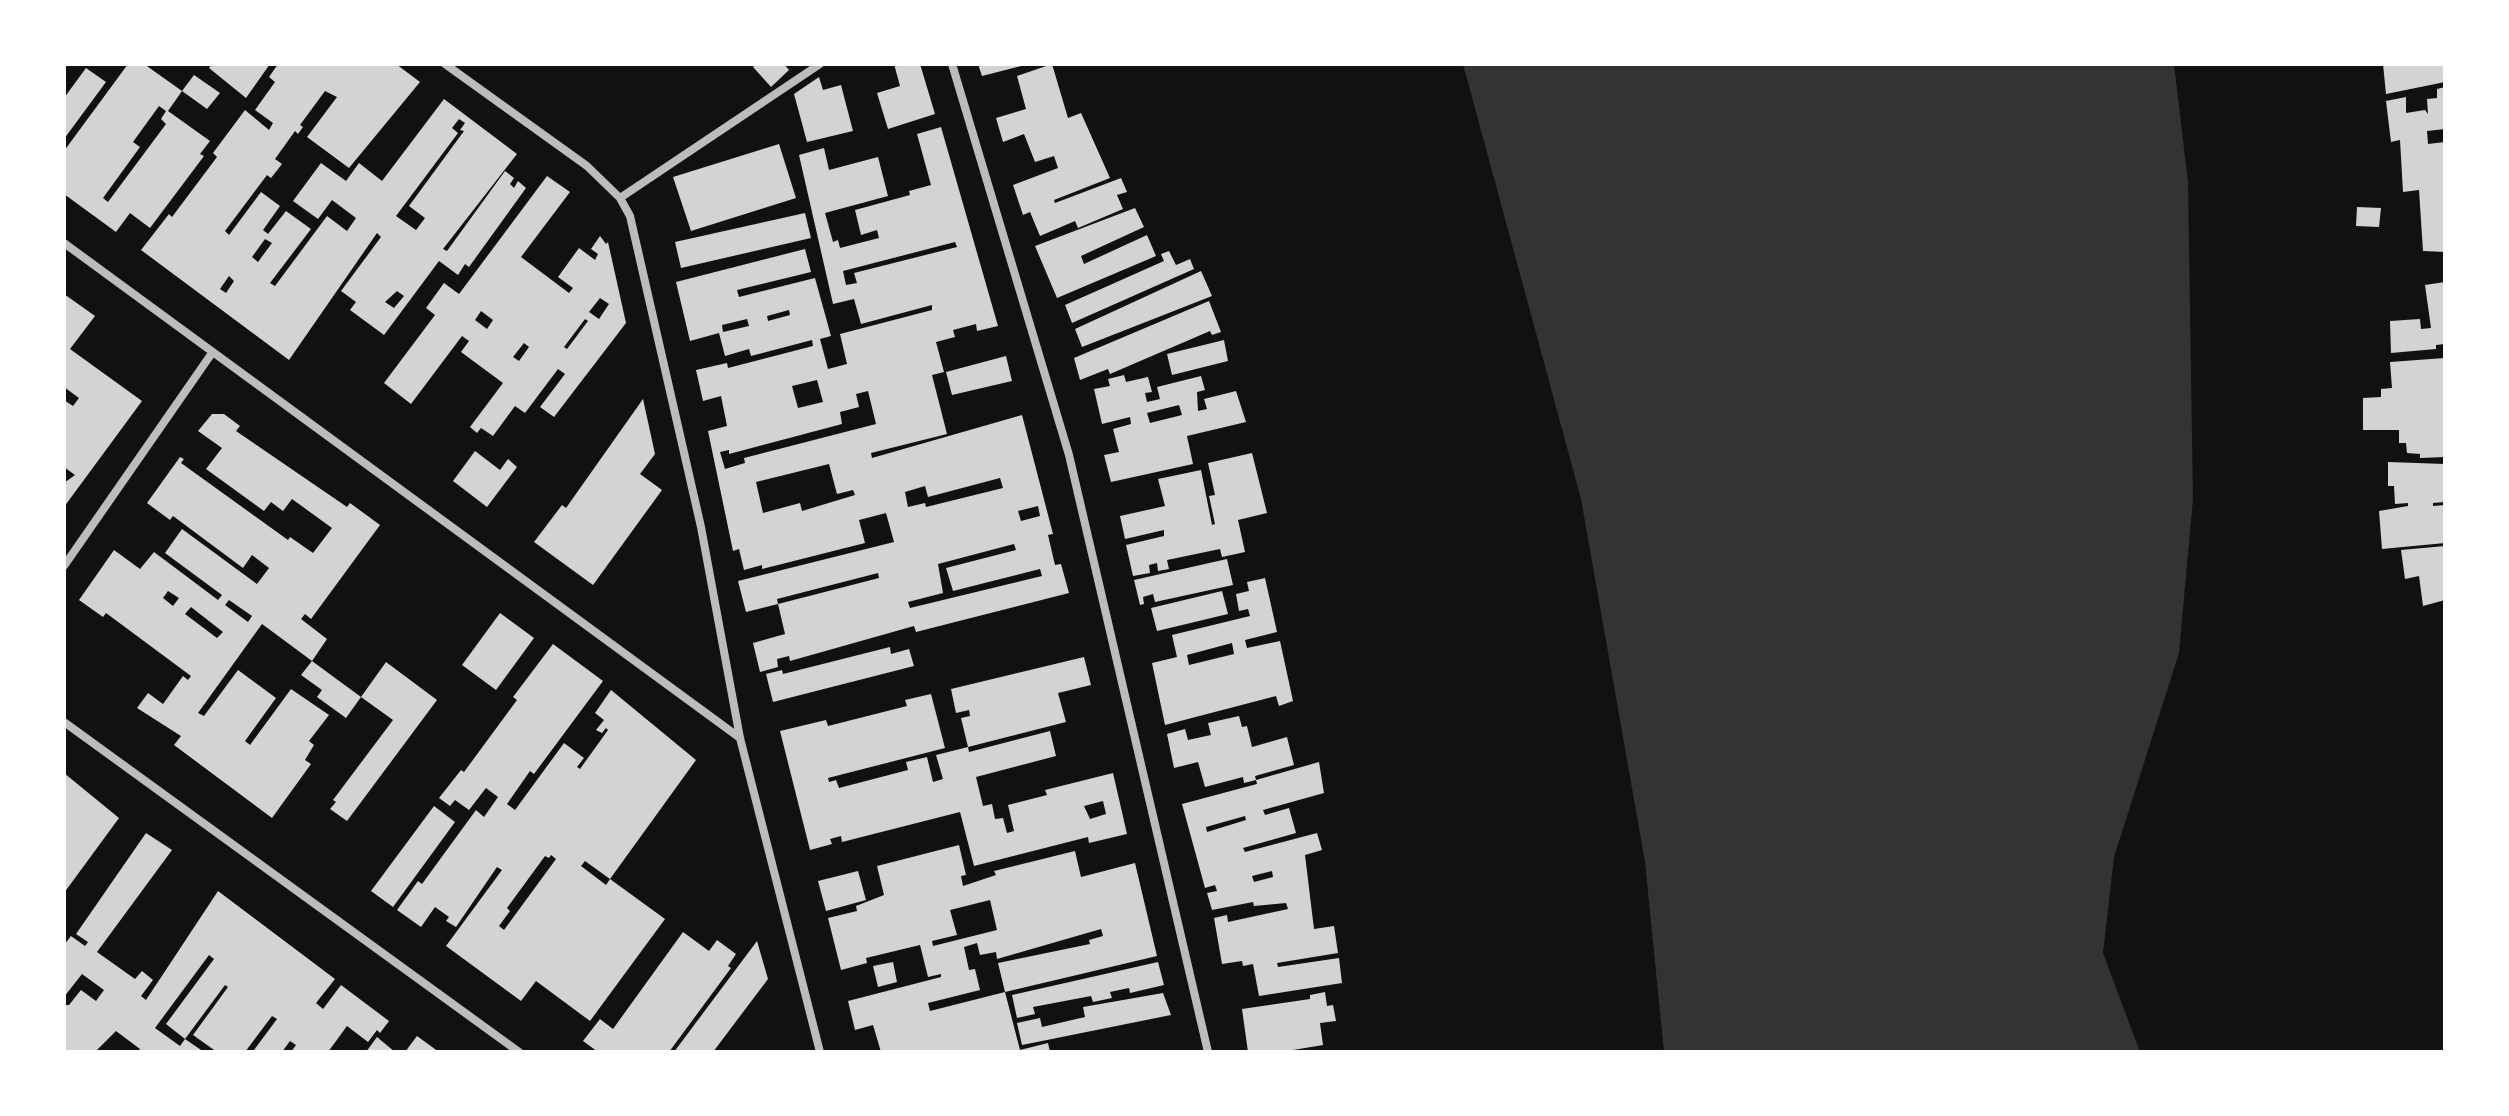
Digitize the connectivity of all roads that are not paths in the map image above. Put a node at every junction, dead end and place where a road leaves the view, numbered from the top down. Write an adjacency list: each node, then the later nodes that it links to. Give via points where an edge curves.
1 (445, 64): 4 (street, via 587,166)
2 (820, 64): 4 (street)
3 (952, 64): 12 (street, via 1069,455)
4 (620, 198): 9 (street, via 639,246 659,332)
5 (64, 243): 6 (street)
6 (212, 353): 7 (street); 9 (street)
7 (64, 566)
8 (64, 722): 10 (street)
9 (740, 738): 11 (street)
10 (519, 1052)
11 (820, 1052)
12 (1208, 1052)

